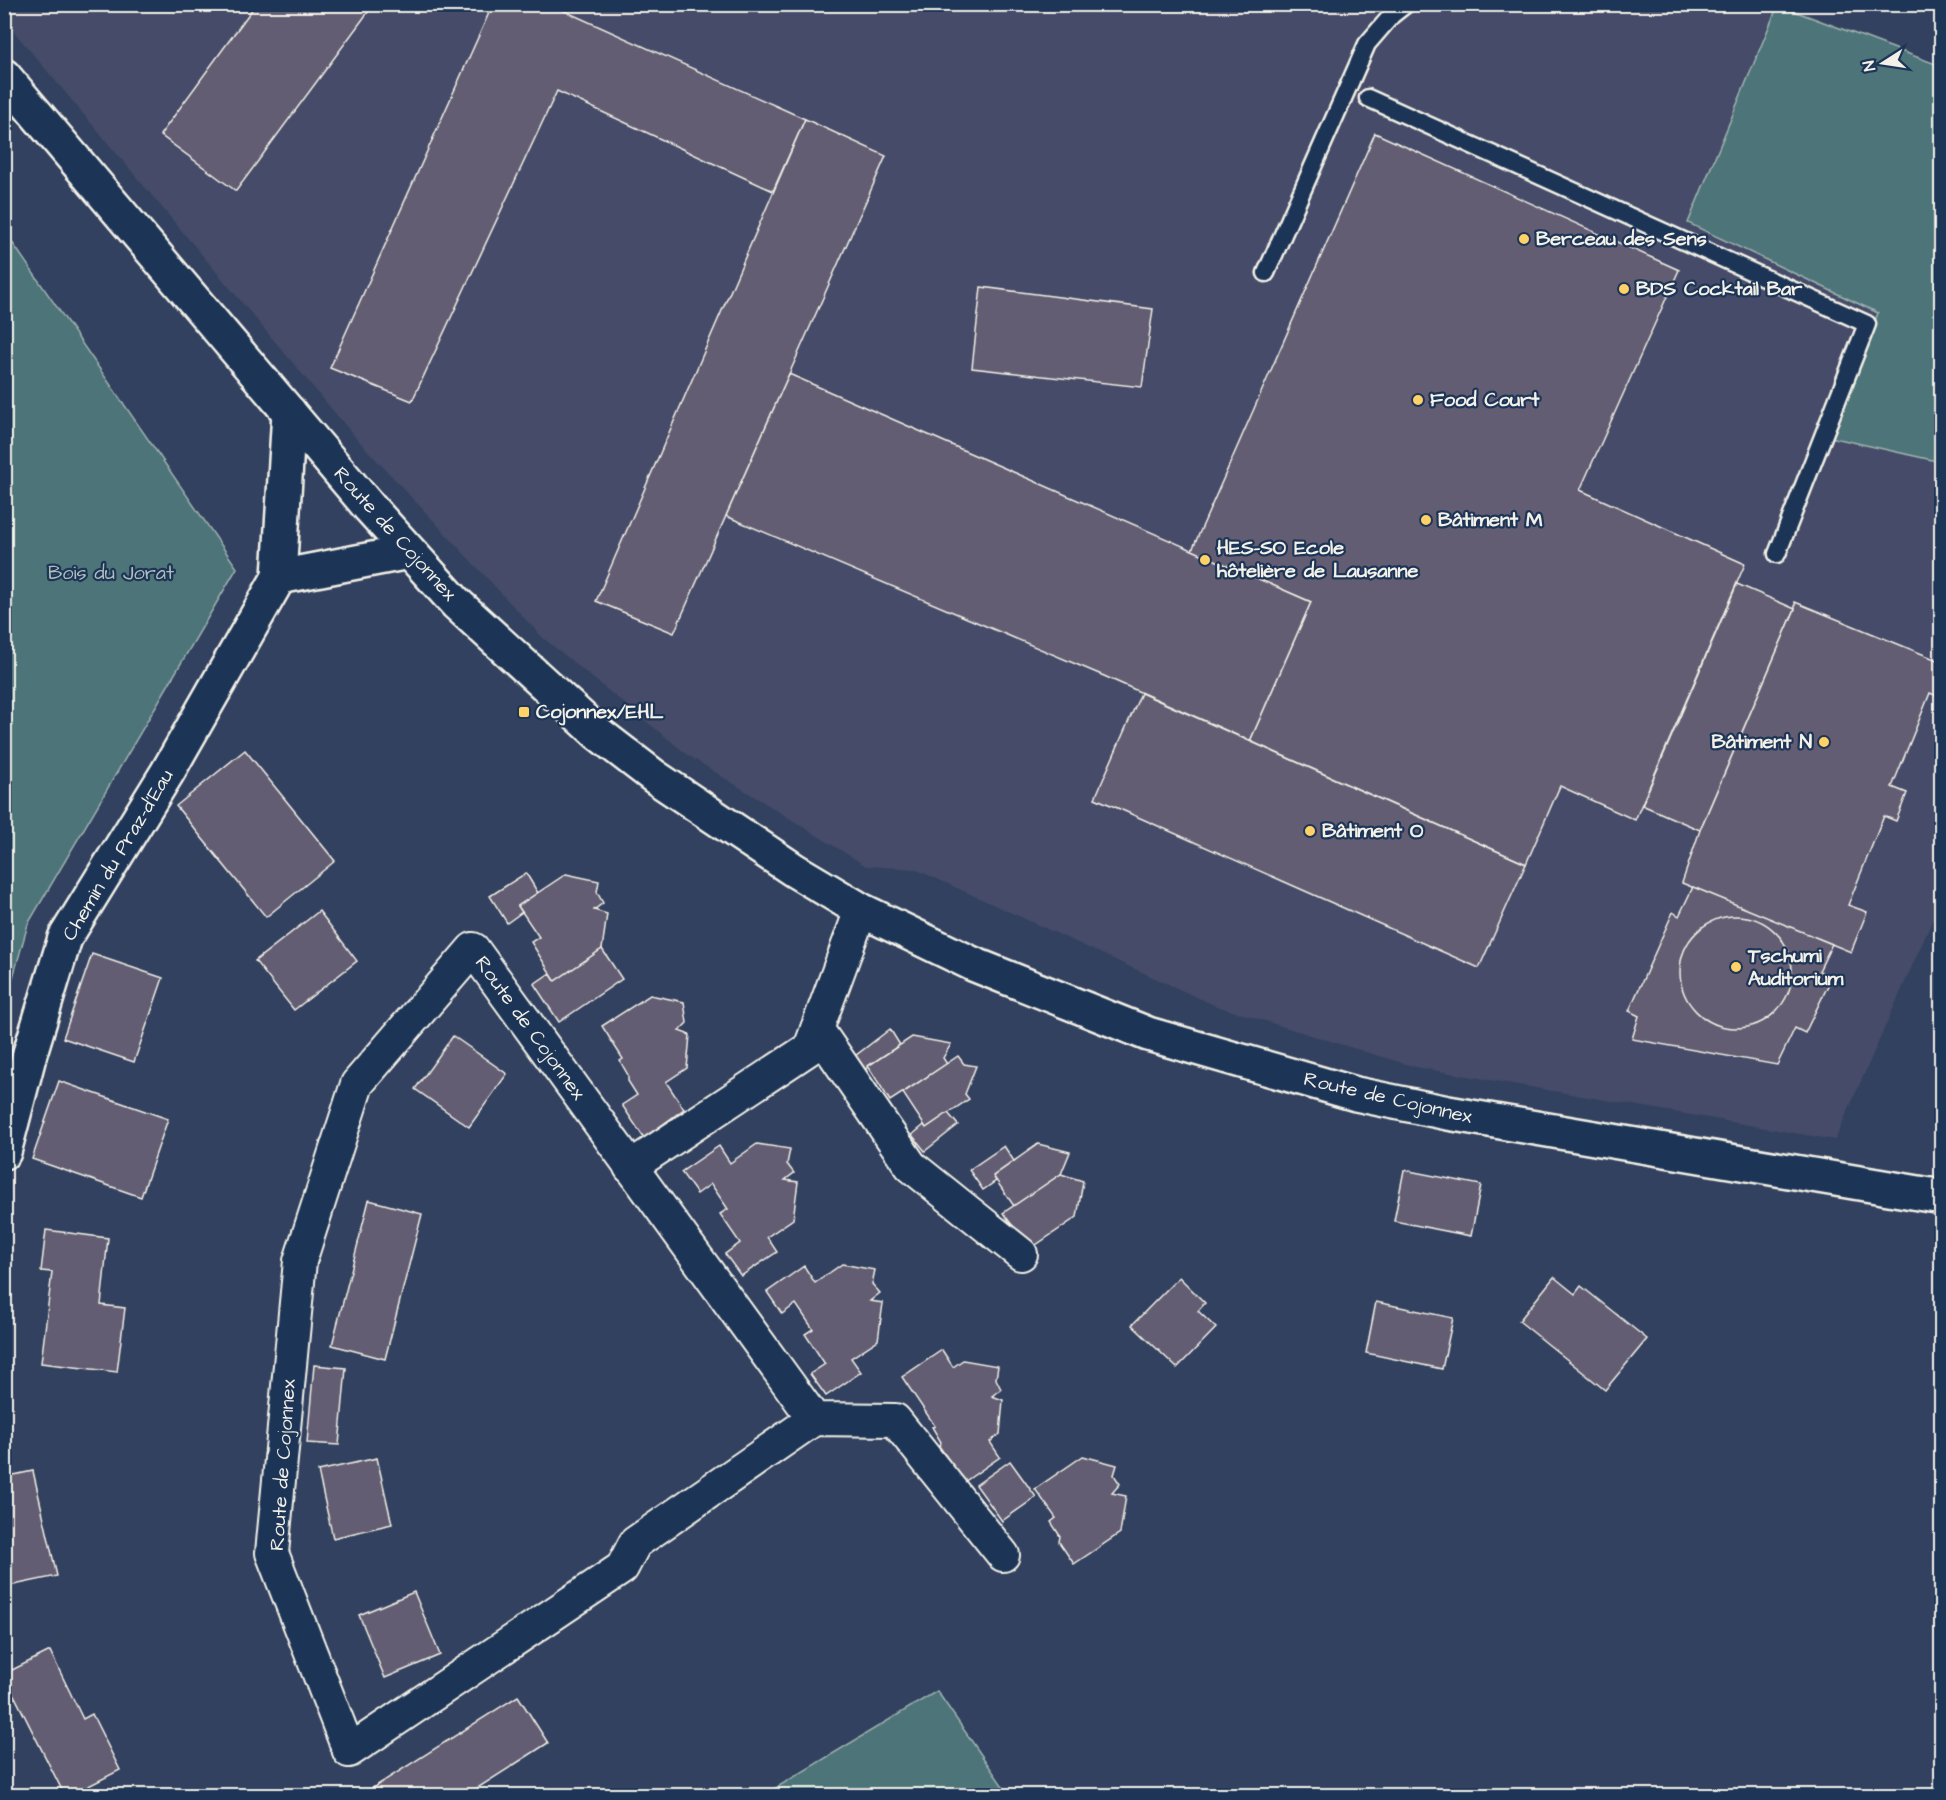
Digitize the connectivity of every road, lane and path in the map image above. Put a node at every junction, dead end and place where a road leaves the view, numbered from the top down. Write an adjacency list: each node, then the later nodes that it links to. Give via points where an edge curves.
1 (1406, 4): 4 (lane, via 1367,44)
2 (4, 76): 5 (street, Route de Cojonnex)
3 (1368, 98): 7 (lane, via 1867,324)
4 (1266, 273)
5 (289, 412): 6 (street, Route de Cojonnex); 8 (street, Chemin du Praz-d'Eau)
6 (409, 552): 8 (street); 9 (street, Route de Cojonnex, via 456,603 599,734 716,820)
7 (1777, 554)
8 (279, 577): 11 (street, Chemin du Praz-d'Eau, via 167,773 65,938)
9 (861, 910): 10 (street); 13 (street, Route de Cojonnex, via 973,964 1148,1034 1356,1094)
10 (817, 1029): 12 (street, via 810,1048); 14 (street, via 911,1166)
11 (4, 1152)
12 (630, 1167): 15 (street, Route de Cojonnex); 15 (street, Route de Cojonnex, via 473,949 357,1084 300,1261 272,1553 349,1751 622,1568 635,1543)
13 (1941, 1197)
14 (1021, 1254)
15 (814, 1419): 16 (street, via 895,1420)
16 (1003, 1556)

